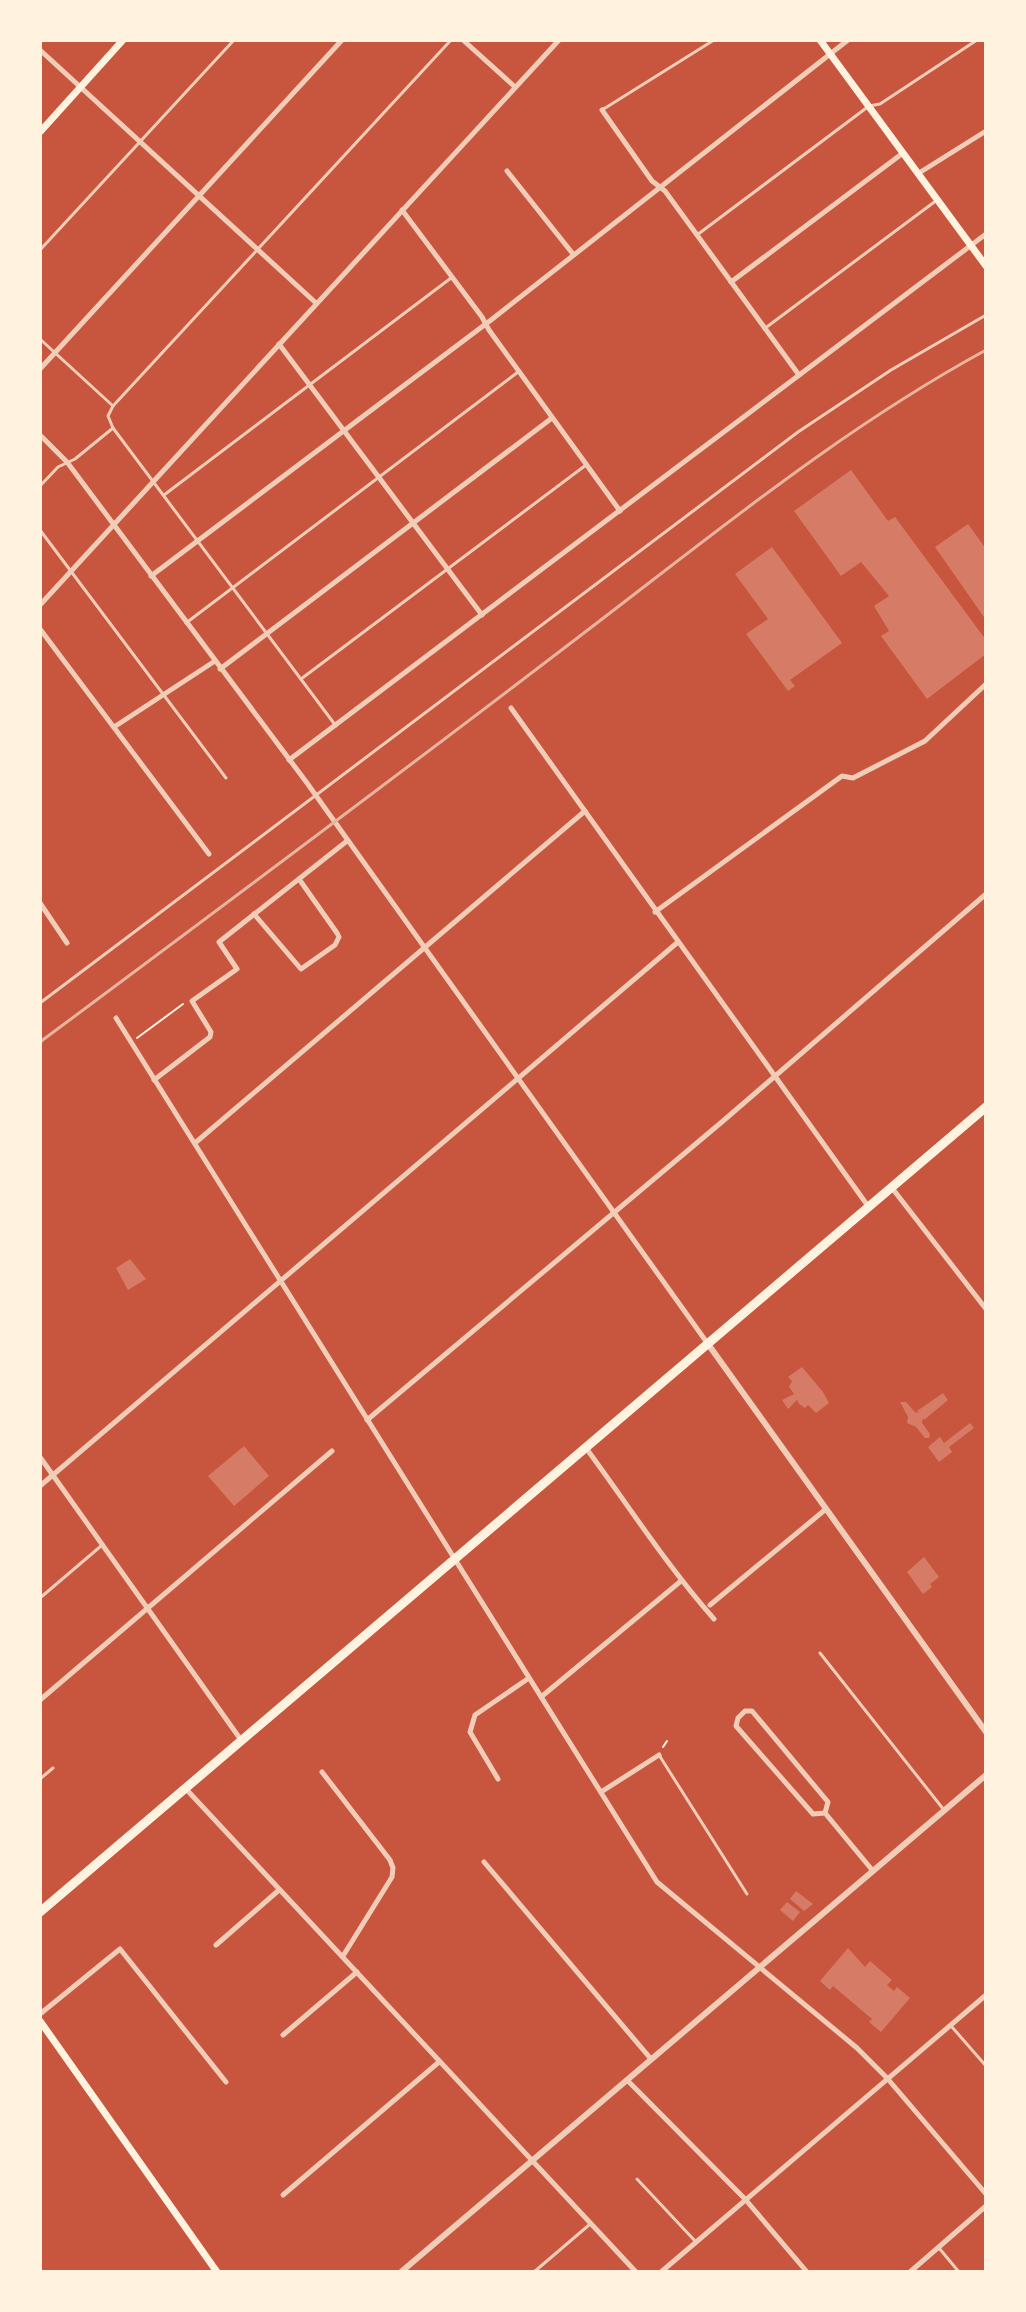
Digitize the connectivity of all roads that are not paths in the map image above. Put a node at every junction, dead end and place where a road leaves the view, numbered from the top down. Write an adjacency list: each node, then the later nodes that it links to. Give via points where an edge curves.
1 (123, 40): 14 (main road)
2 (234, 40): 19 (lane)
3 (342, 40): 24 (street)
4 (451, 40): 31 (lane)
5 (463, 40): 13 (street)
6 (559, 40): 13 (street)
7 (714, 40): 16 (lane)
8 (820, 40): 12 (main road)
9 (848, 40): 12 (street)
10 (977, 40): 15 (lane, via 880,104)
11 (40, 50): 14 (street)
12 (829, 52): 15 (main road); 23 (street)
13 (515, 87): 26 (street)
14 (81, 88): 18 (main road); 19 (street)
15 (869, 106): 20 (main road); 28 (lane)
16 (602, 110): 23 (street)
17 (986, 131): 22 (street)
18 (40, 132)
19 (140, 143): 24 (street); 30 (lane)
20 (904, 152): 22 (main road); 35 (street)
21 (507, 171): 32 (street)
22 (919, 173): 25 (main road)
23 (659, 186): 28 (street); 32 (street)
24 (198, 197): 31 (street); 42 (street)
25 (938, 200): 29 (main road); 39 (lane)
26 (402, 210): 34 (street); 36 (street)
27 (986, 234): 29 (street)
28 (697, 235): 35 (street)
29 (971, 245): 33 (main road); 45 (street)
30 (40, 250)
31 (257, 251): 36 (street); 47 (lane)
32 (573, 254): 38 (street)
33 (986, 266)
34 (453, 276): 38 (street); 46 (lane)
35 (731, 282): 39 (street)
36 (316, 303): 41 (street)
37 (986, 315): 93 (lane, via 798,432)
38 (486, 324): 44 (street); 50 (street)
39 (764, 329): 45 (street)
40 (40, 339): 42 (lane)
41 (279, 344): 46 (street); 55 (street)
42 (55, 353): 43 (street); 47 (lane)
43 (40, 369)
44 (519, 371): 48 (street); 54 (lane)
45 (799, 375): 58 (street)
46 (310, 385): 50 (street); 57 (lane)
47 (113, 406): 49 (lane, via 108,416)
48 (552, 418): 53 (street); 59 (street)
49 (113, 428): 52 (lane); 55 (lane)
50 (344, 431): 54 (street); 62 (street)
51 (40, 435): 52 (street)
52 (67, 462): 56 (lane); 60 (street)
53 (586, 465): 58 (street); 63 (lane)
54 (379, 477): 59 (street); 66 (lane)
55 (154, 481): 57 (lane); 60 (street)
56 (40, 486)
57 (164, 495): 62 (lane)
58 (620, 511): 68 (street)
59 (413, 523): 63 (street); 71 (street)
60 (113, 525): 64 (street); 65 (street)
61 (40, 530): 64 (lane)
62 (199, 541): 65 (street); 66 (lane)
63 (447, 569): 68 (street); 74 (lane)
64 (71, 571): 67 (street); 76 (lane)
65 (151, 576): 69 (street)
66 (233, 587): 69 (lane); 71 (lane)
67 (40, 605)
68 (482, 615): 78 (street)
69 (186, 623): 72 (street)
70 (40, 629): 79 (street)
71 (267, 633): 73 (street); 74 (lane)
72 (215, 661): 73 (street); 76 (street)
73 (220, 669): 80 (street)
74 (301, 679): 78 (lane)
75 (986, 684): 88 (street, via 925,741 853,778 842,776)
76 (162, 694): 79 (street); 81 (lane)
77 (511, 708): 82 (street)
78 (336, 726): 80 (street)
79 (114, 727): 84 (street)
80 (289, 760): 83 (street)
81 (226, 778)
82 (585, 811): 88 (street); 92 (street)
83 (347, 841): 85 (street); 92 (street)
84 (209, 854)
85 (299, 879): 89 (street); 89 (street, via 337,933 335,945 301,969)
86 (986, 894): 95 (street)
87 (40, 903): 91 (street)
88 (655, 912): 90 (street)
89 (254, 914): 96 (street, via 219,942 237,969 192,1001 210,1037)
90 (678, 942): 95 (street); 97 (street)
91 (67, 943)
92 (423, 947): 97 (street); 99 (street)
93 (40, 1003)
94 (116, 1018): 96 (street)
95 (774, 1075): 101 (street); 102 (street)
96 (154, 1080): 99 (street)
97 (518, 1080): 102 (street); 103 (street)
98 (986, 1107): 100 (highway)
99 (195, 1143): 103 (street)
100 (892, 1188): 101 (highway); 104 (street)
101 (869, 1207): 105 (highway)
102 (613, 1213): 105 (street); 106 (street)
103 (279, 1282): 106 (street); 110 (street)
104 (986, 1309)
105 (708, 1344): 107 (highway); 112 (street)
106 (367, 1420): 114 (street)
107 (586, 1448): 114 (highway); 115 (street)
108 (332, 1451): 118 (street)
109 (40, 1457): 110 (street)
110 (53, 1475): 111 (street); 113 (street)
111 (40, 1486)
112 (826, 1509): 117 (street); 124 (street)
113 (103, 1544): 116 (lane); 118 (street)
114 (454, 1560): 121 (street); 125 (highway)
115 (681, 1581): 119 (street); 122 (street)
116 (40, 1598)
117 (710, 1605)
118 (147, 1609): 123 (street); 125 (street)
119 (714, 1619)
120 (820, 1653): 134 (lane)
121 (529, 1678): 122 (street); 131 (street, via 475,1715 470,1732)
122 (541, 1697): 133 (street)
123 (40, 1700)
124 (986, 1732)
125 (242, 1741): 132 (highway)
126 (659, 1755): 133 (street); 139 (lane)
127 (53, 1768): 130 (lane)
128 (322, 1772): 142 (street, via 393,1868)
129 (986, 1775): 134 (street)
130 (40, 1779)
131 (498, 1779)
132 (186, 1789): 138 (street); 140 (highway)
133 (601, 1792): 143 (street, via 657,1882)
134 (944, 1810): 137 (street)
135 (825, 1813): 135 (street, via 828,1802 752,1711 745,1711 736,1726 813,1814); 137 (street)
136 (484, 1862): 150 (street)
137 (873, 1871): 143 (street)
138 (279, 1890): 141 (street); 142 (street)
139 (747, 1894)
140 (40, 1912)
141 (216, 1945)
142 (343, 1956): 144 (street)
143 (758, 1967): 150 (street); 153 (street)
144 (357, 1972): 149 (street); 151 (street)
145 (986, 1995): 148 (street)
146 (40, 2014): 155 (street, via 120,1949)
147 (40, 2021): 165 (main road)
148 (950, 2025): 152 (lane); 153 (street)
149 (283, 2035)
150 (651, 2059): 154 (street)
151 (439, 2062): 156 (street); 159 (street)
152 (986, 2066)
153 (887, 2078): 158 (street); 160 (street)
154 (627, 2080): 156 (street); 160 (street)
155 (226, 2082)
156 (531, 2161): 162 (street); 166 (street)
157 (637, 2179): 163 (lane)
158 (986, 2194)
159 (283, 2195)
160 (745, 2199): 163 (street); 170 (street)
161 (986, 2206): 164 (street)
162 (590, 2223): 167 (lane); 168 (street)
163 (696, 2242): 169 (street)
164 (939, 2248): 171 (street); 172 (lane)
165 (217, 2272)
166 (401, 2272)
167 (534, 2272)
168 (636, 2272)
169 (661, 2272)
170 (807, 2272)
171 (910, 2272)
172 (959, 2272)

